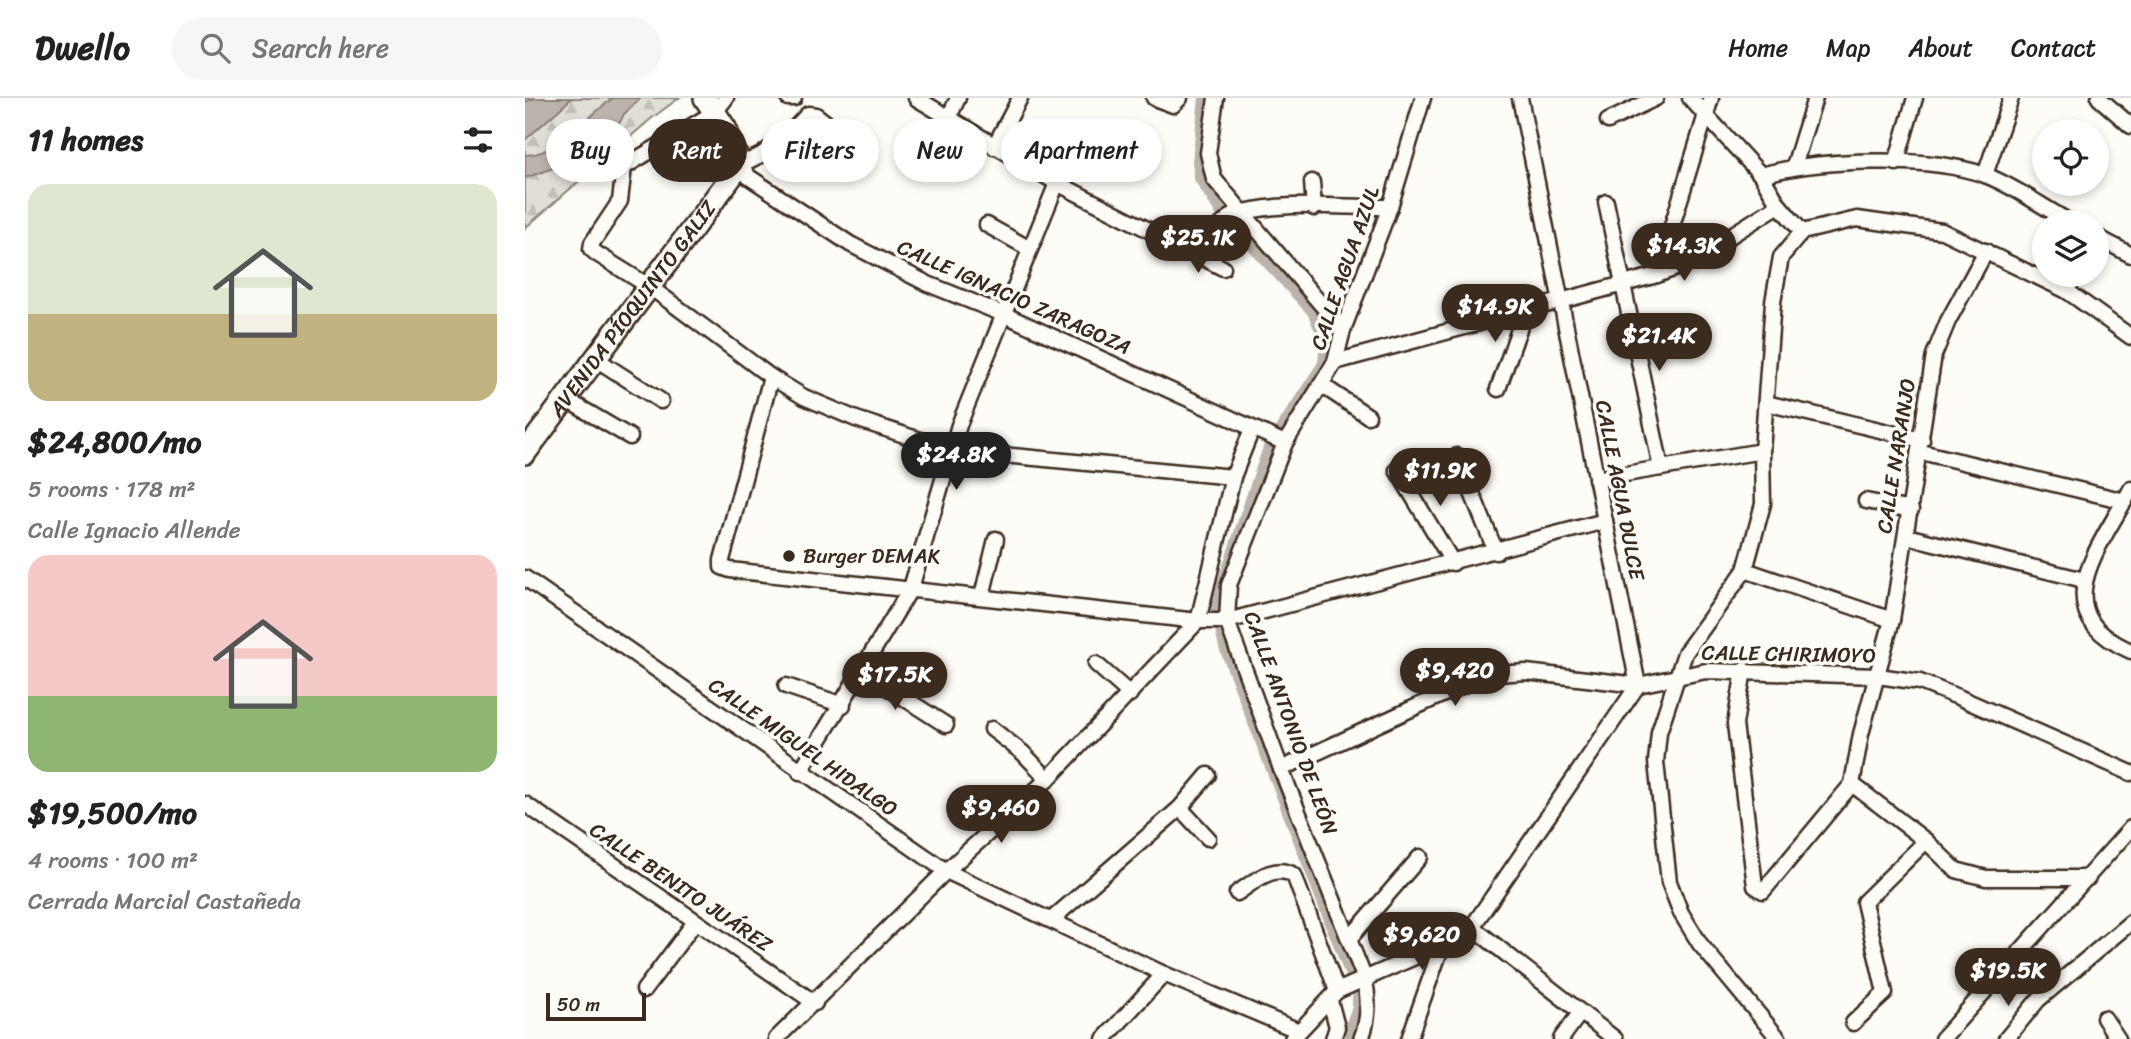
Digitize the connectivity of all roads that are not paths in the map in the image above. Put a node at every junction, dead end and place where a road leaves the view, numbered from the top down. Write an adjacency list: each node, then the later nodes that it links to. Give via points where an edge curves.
1 (788, 98): 2 (street)
2 (794, 98)
3 (916, 98): 22 (street)
4 (958, 98): 22 (street)
5 (1020, 98): 26 (street)
6 (1154, 98): 17 (street)
7 (1216, 98): 40 (street, via 1209,166)
8 (1423, 98): 37 (street, CALLE AGUA AZUL)
9 (1520, 98): 54 (street, CALLE AGUA DULCE)
10 (1656, 98): 23 (street)
11 (1690, 98): 19 (street)
12 (1711, 98): 19 (street)
13 (1815, 98): 28 (street)
14 (1915, 98): 27 (street)
15 (2011, 98): 31 (street)
16 (2099, 98): 24 (street)
17 (1177, 102)
18 (715, 103): 51 (street, via 624,167 620,201 592,243 597,254)
19 (1706, 116): 30 (street); 49 (street)
20 (803, 119): 21 (street, via 808,114)
21 (820, 119)
22 (948, 119)
23 (1608, 121)
24 (2131, 126)
25 (987, 143): 26 (street)
26 (993, 147): 34 (street)
27 (1896, 163): 28 (street); 31 (street)
28 (1794, 166): 30 (street)
29 (747, 174): 56 (street, CALLE IGNACIO ZARAGOZA, via 850,244 928,284)
30 (1761, 175): 36 (street)
31 (1985, 175): 39 (street)
32 (727, 182): 51 (street, AVENIDA PÍOQUINTO GALIZ)
33 (1312, 182): 38 (street)
34 (1057, 183): 44 (street); 45 (street)
35 (1606, 202): 50 (street)
36 (1779, 205): 42 (street); 49 (street, via 1684,265)
37 (1390, 207): 38 (street); 57 (street, CALLE AGUA AZUL)
38 (1314, 208): 40 (street)
39 (2048, 210)
40 (1238, 214): 45 (street); 57 (street)
41 (987, 225): 44 (street)
42 (1802, 232): 46 (street, via 1857,219 1942,231); 66 (street, via 1781,257)
43 (2109, 243): 47 (street)
44 (1030, 249): 56 (street)
45 (1189, 251): 48 (street)
46 (1986, 251): 53 (street); 71 (street, CALLE NARANJO, via 1934,355 1923,411)
47 (2131, 255)
48 (1223, 268)
49 (1657, 275): 50 (street)
50 (1623, 285): 54 (street); 76 (street)
51 (650, 287): 59 (street, AVENIDA PÍOQUINTO GALIZ); 61 (street)
52 (2069, 287): 53 (street)
53 (2067, 291): 58 (street)
54 (1563, 303): 55 (street); 79 (street, CALLE AGUA DULCE)
55 (1525, 312): 60 (street); 63 (street)
56 (1003, 314): 68 (street, CALLE IGNACIO ZARAGOZA); 72 (street)
57 (1343, 330): 60 (street, CALLE AGUA AZUL)
58 (2131, 337)
59 (596, 359): 64 (street, AVENIDA PÍOQUINTO GALIZ); 65 (street)
60 (1335, 362): 62 (street, CALLE AGUA AZUL)
61 (771, 377): 72 (street, via 856,419); 91 (street, via 722,567)
62 (1323, 386): 67 (street); 70 (street, CALLE AGUA AZUL)
63 (1498, 389)
64 (567, 400): 69 (street); 74 (street, AVENIDA PÍOQUINTO GALIZ)
65 (661, 401)
66 (1766, 402): 71 (street); 73 (street)
67 (1368, 416)
68 (1255, 431): 70 (street, CALLE IGNACIO ZARAGOZA); 78 (street)
69 (630, 437)
70 (1281, 441): 94 (street, CALLE ANTONIO DE LEÓN)
71 (1922, 446): 80 (street); 82 (street, CALLE NARANJO)
72 (950, 450): 78 (street); 91 (street)
73 (1762, 450): 76 (street); 88 (street, via 1763,504)
74 (525, 453)
75 (1457, 456): 86 (street)
76 (1661, 468): 79 (street)
77 (1397, 470): 87 (street)
78 (1233, 477): 94 (street)
79 (1596, 479): 83 (street, CALLE AGUA DULCE)
80 (2128, 495): 90 (street)
81 (1866, 501): 82 (street)
82 (1911, 510): 84 (street, CALLE NARANJO)
83 (1605, 521): 86 (street); 101 (street, CALLE AGUA DULCE)
84 (1906, 536): 90 (street); 93 (street, CALLE NARANJO)
85 (996, 539): 92 (street)
86 (1496, 552): 87 (street)
87 (1453, 564): 94 (street)
88 (1745, 570): 93 (street); 99 (street, via 1685,653)
89 (525, 578): 108 (street, CALLE MIGUEL HIDALGO)
90 (2084, 580): 95 (street, via 2082,603 2096,630)
91 (911, 588): 92 (street); 98 (street)
92 (982, 596): 94 (street)
93 (1892, 620): 100 (street, CALLE NARANJO)
94 (1212, 621): 103 (street); 107 (street, CALLE ANTONIO DE LEÓN)
95 (2131, 651)
96 (1096, 664): 103 (street)
97 (1744, 670): 99 (street, CALLE CHIRIMOYO); 100 (street, CALLE CHIRIMOYO); 112 (street, via 1735,724 1758,891 1766,888)
98 (862, 671): 104 (street); 105 (street)
99 (1676, 676): 101 (street, CALLE CHIRIMOYO); 143 (street, via 1659,732 1656,762 1669,882 1700,944)
100 (1878, 676): 109 (street, CALLE CHIRIMOYO, via 1920,682); 112 (street, CALLE NARANJO)
101 (1637, 685): 107 (street, via 1526,671 1497,674 1472,681); 125 (street)
102 (786, 686): 104 (street)
103 (1130, 694): 111 (street)
104 (843, 705): 108 (street)
105 (946, 725)
106 (992, 729): 111 (street)
107 (1280, 769): 126 (street, CALLE ANTONIO DE LEÓN)
108 (800, 772): 119 (street, CALLE MIGUEL HIDALGO)
109 (2131, 773)
110 (1208, 775): 114 (street)
111 (1048, 779): 119 (street)
112 (1852, 784): 117 (street)
113 (525, 804): 123 (street, CALLE BENITO JUÁREZ)
114 (1180, 808): 116 (street); 122 (street)
115 (2131, 828): 120 (street)
116 (1208, 838)
117 (1926, 841): 120 (street, via 1956,870 1978,876); 134 (street, via 1864,902 1885,993)
118 (1420, 857): 126 (street)
119 (946, 871): 122 (street, CALLE MIGUEL HIDALGO); 131 (street)
120 (2088, 878): 144 (street)
121 (1237, 893): 129 (street, via 1270,872 1294,875)
122 (1051, 920): 128 (street, CALLE MIGUEL HIDALGO)
123 (695, 922): 130 (street); 131 (street, CALLE BENITO JUÁREZ)
124 (2131, 922): 145 (street, via 2038,1000)
125 (1472, 927): 127 (street); 132 (street)
126 (1350, 938): 129 (street, CALLE ANTONIO DE LEÓN)
127 (1442, 945): 129 (street); 140 (street)
128 (1164, 974): 135 (street, CALLE MIGUEL HIDALGO); 137 (street)
129 (1346, 988): 135 (street); 138 (street); 139 (street, via 1368,993)
130 (645, 990)
131 (815, 1003): 136 (street)
132 (1580, 1013): 141 (street); 142 (street)
133 (2104, 1018): 146 (street)
134 (1853, 1023)
135 (1295, 1035)
136 (776, 1039)
137 (1104, 1039)
138 (1333, 1039)
139 (1361, 1039)
140 (1409, 1039)
141 (1561, 1039)
142 (1615, 1039)
143 (1779, 1039)
144 (1942, 1039)
145 (2006, 1039)
146 (2118, 1039)

